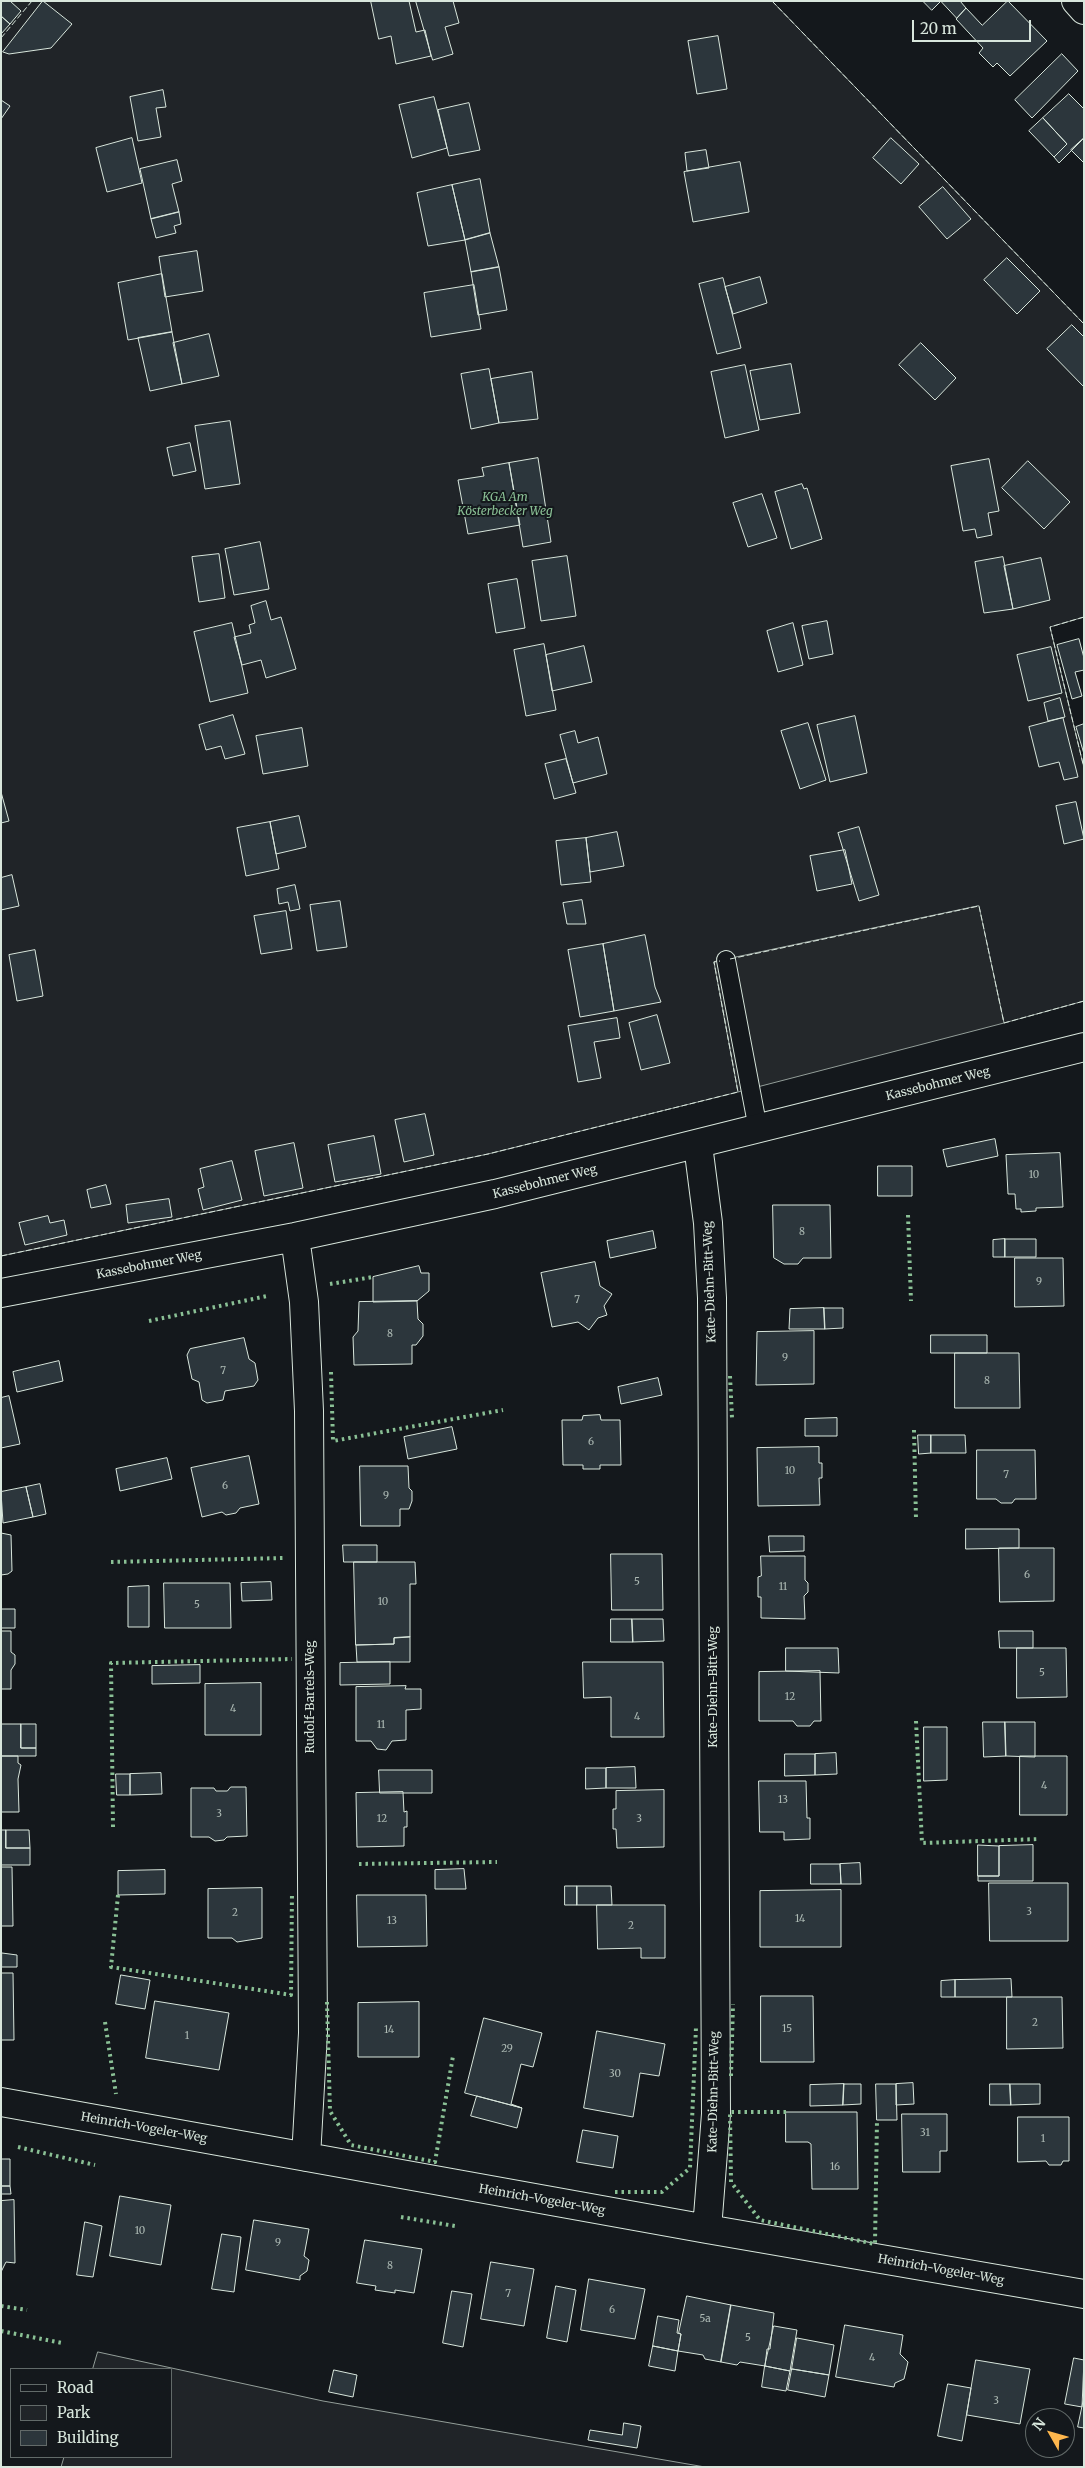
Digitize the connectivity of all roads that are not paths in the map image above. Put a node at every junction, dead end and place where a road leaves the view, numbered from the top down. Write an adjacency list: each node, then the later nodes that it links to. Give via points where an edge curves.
1 (1076, 1): 2 (street)
2 (1084, 10)
3 (726, 960): 5 (lane)
4 (1084, 1047): 5 (street, Kassebohmer Weg)
5 (758, 1129): 6 (street, Kassebohmer Weg)
6 (698, 1144): 7 (street, Kassebohmer Weg, via 495,1194); 11 (street, Kate-Diehn-Bitt-Weg, via 708,1223 712,1298 716,2114)
7 (295, 1237): 8 (street, Kassebohmer Weg); 10 (street, Rudolf-Bartels-Weg, via 304,1302 310,1411 313,2033)
8 (1, 1293)
9 (1, 2102): 10 (street, Heinrich-Vogeler-Weg)
10 (306, 2157): 11 (street, Heinrich-Vogeler-Weg)
11 (707, 2230): 12 (street, Heinrich-Vogeler-Weg)
12 (1084, 2294)

